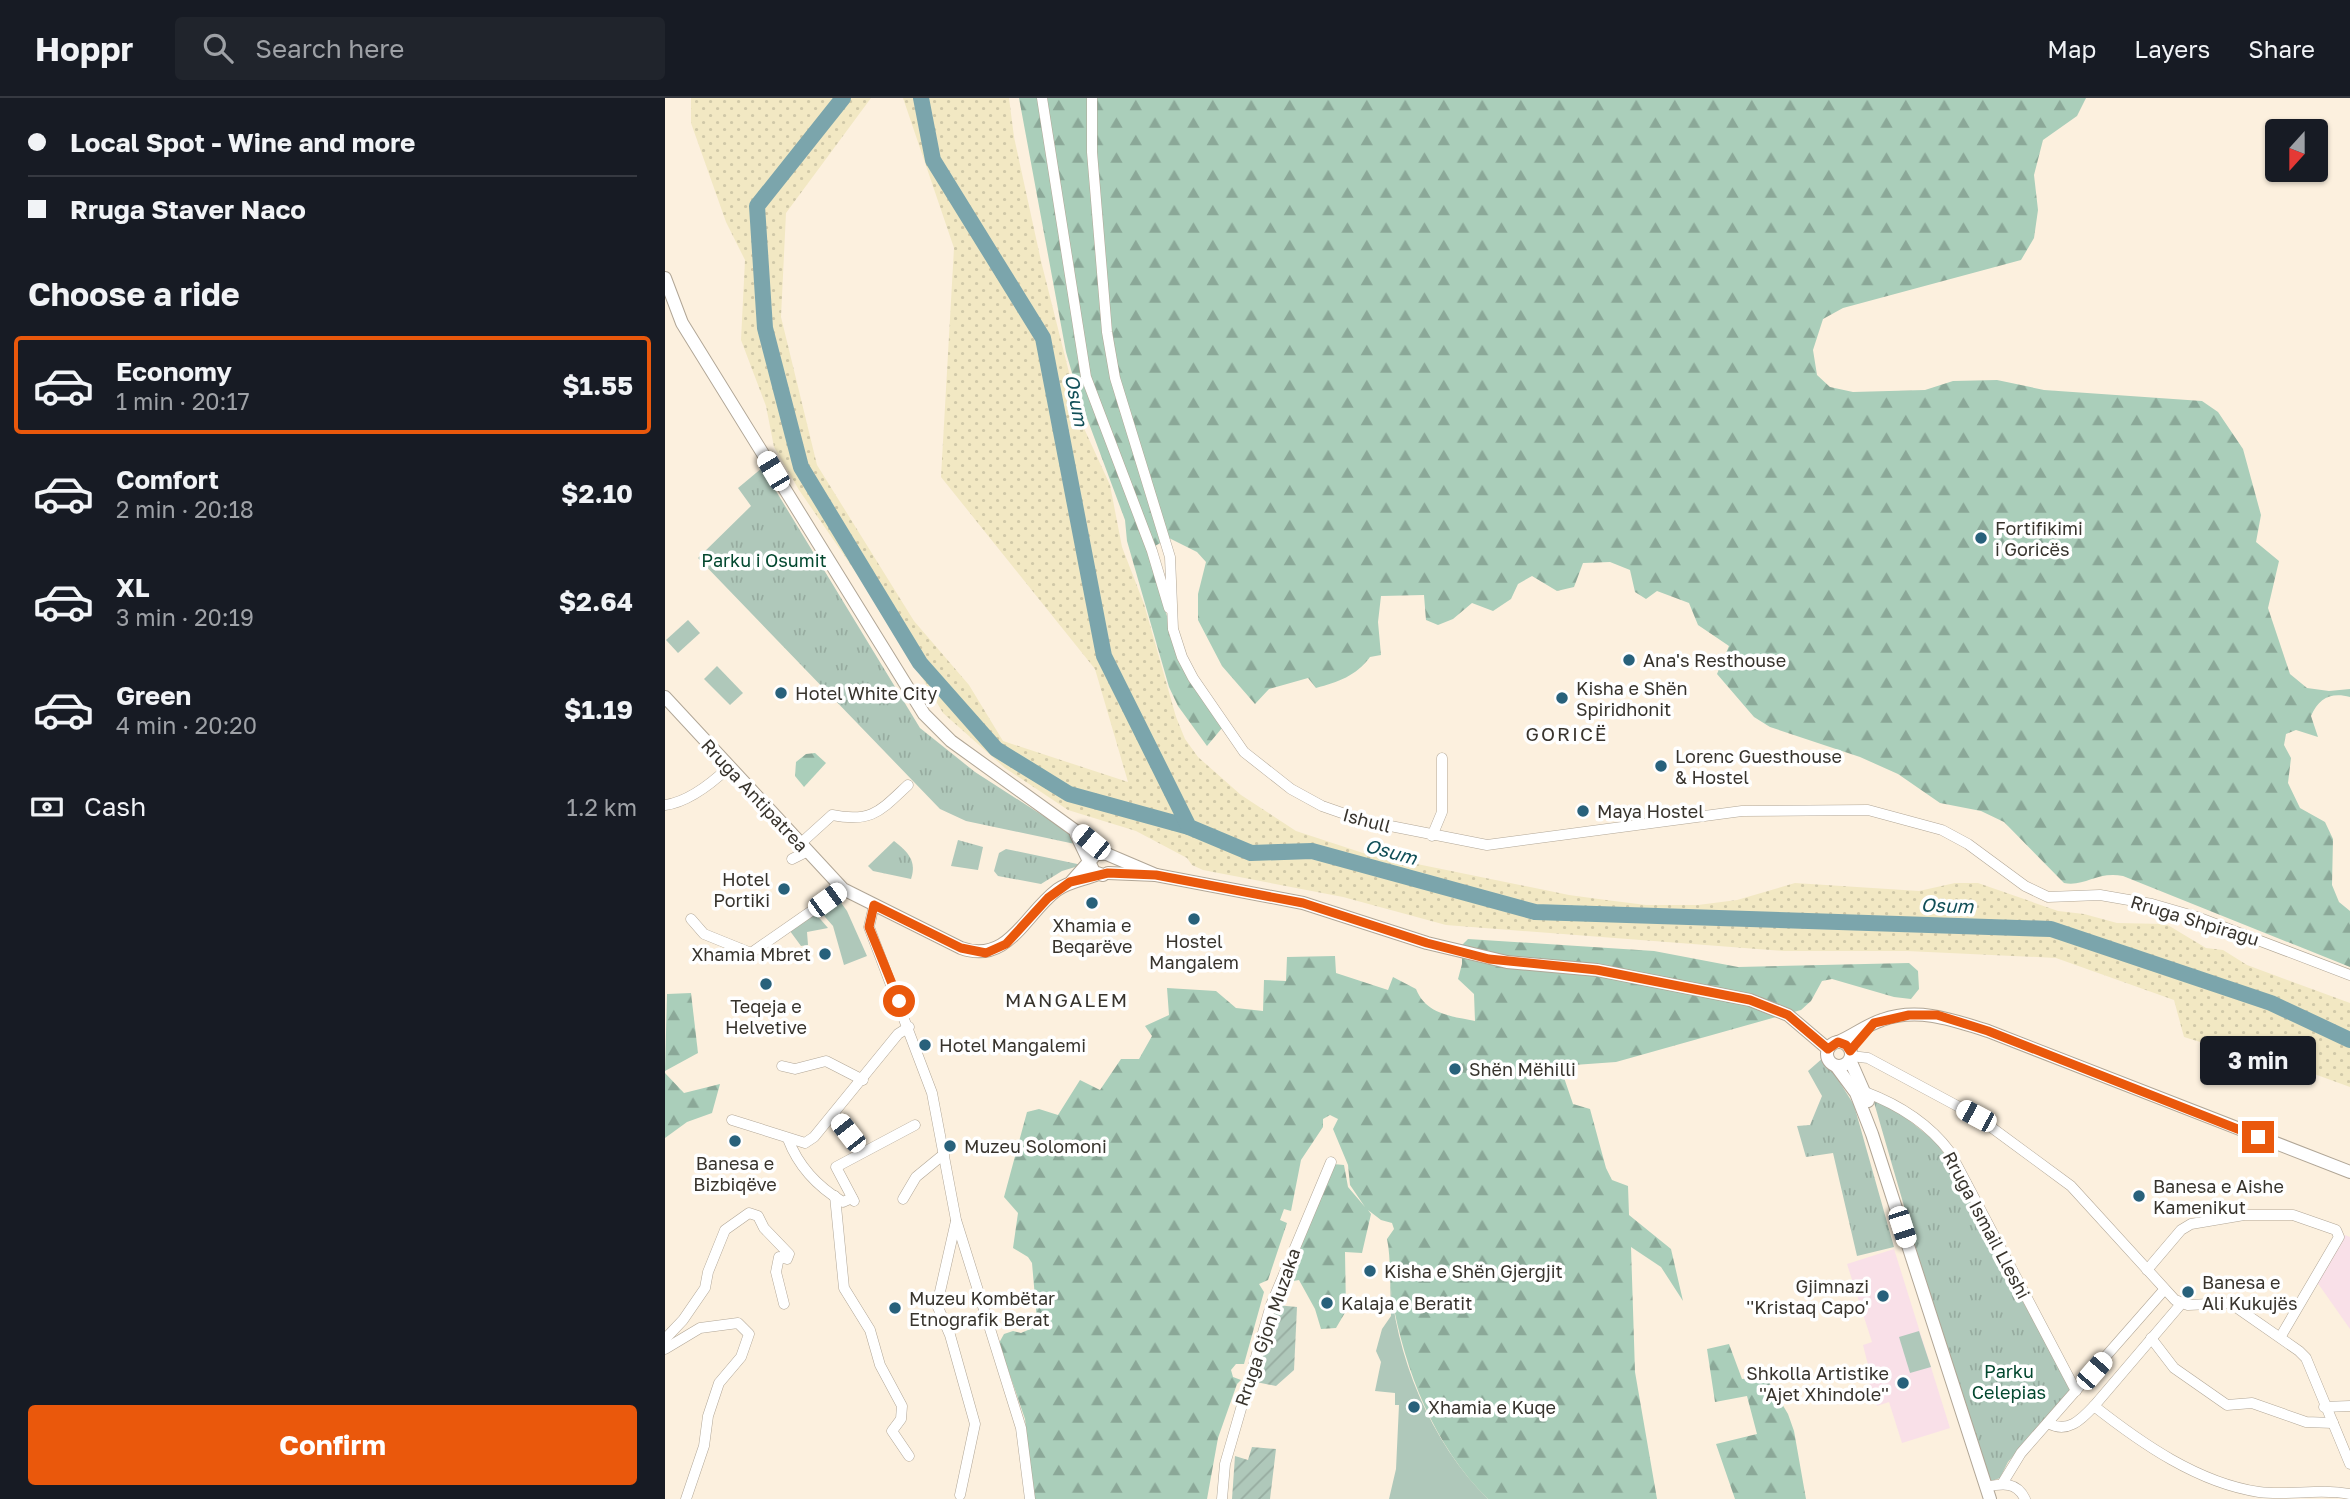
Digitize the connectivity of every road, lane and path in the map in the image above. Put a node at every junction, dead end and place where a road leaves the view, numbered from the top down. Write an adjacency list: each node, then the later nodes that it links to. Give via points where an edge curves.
1 (1042, 98): 4 (street, via 1086,377)
2 (1092, 98): 4 (street, Ishull, via 1107,332 1115,378 1170,557)
3 (665, 278): 11 (main road, via 682,323 924,714 951,741)
4 (1171, 612): 12 (street, Ishull, via 1181,657 1250,758 1322,806)
5 (665, 697): 7 (main road, Rruga Antipatrea)
6 (1443, 758): 12 (street, via 1442,812)
7 (729, 766): 9 (street, via 706,786); 13 (main road, Rruga Antipatrea)
8 (908, 785): 13 (street, via 875,815 854,819 832,815)
9 (665, 805)
10 (1764, 810): 12 (street, Ishull, via 1494,846); 23 (street, Rruga Shpiragu, via 1857,808 1929,825 1956,836 2025,886 2048,897 2100,895 2152,904)
11 (1073, 828): 14 (main road); 16 (main road)
12 (1432, 836)
13 (804, 848): 15 (street); 20 (main road, Rruga Antipatrea)
14 (1109, 855): 16 (main road, via 1099,853); 17 (main road, via 1113,865); 18 (main road)
15 (792, 859)
16 (1091, 861): 17 (main road, via 1091,867); 19 (main road)
17 (1103, 874): 18 (main road, Rruga Antipatrea); 19 (main road, Rruga Antipatrea)
18 (1156, 875): 26 (main road, Rruga Antipatrea, via 1303,903 1489,959 1597,970 1750,1000 1788,1015)
19 (1070, 882): 21 (main road, Rruga Antipatrea, via 1048,898 1006,944 986,953 961,948)
20 (843, 889): 21 (main road, Rruga Antipatrea); 22 (street, via 751,953 704,934)
21 (874, 905): 25 (street, via 869,927)
22 (691, 919)
23 (2350, 975)
24 (1874, 1023): 26 (main road); 27 (main road); 39 (main road, via 1909,1015 1950,1019)
25 (909, 1027): 30 (street, via 898,1034); 37 (street, via 932,1093)
26 (1833, 1046): 27 (main road, Rruga Antipatrea, via 1846,1045); 29 (main road, Rruga Antipatrea, via 1828,1061)
27 (1850, 1055): 29 (main road, via 1843,1066); 31 (main road, Rruga Antipatrea); 44 (street, via 1868,1058 1997,1130 2071,1186)
28 (782, 1066): 30 (street, via 795,1069 826,1061)
29 (1836, 1066): 42 (main road, Rruga Antipatrea, via 1861,1103)
30 (863, 1080): 32 (street)
31 (1865, 1092): 42 (main road, Rruga Antipatrea, via 1897,1191); 52 (street, Rruga Ismail Lleshi, via 1893,1104 1950,1152)
32 (834, 1114): 35 (street, via 806,1143); 36 (street)
33 (733, 1120): 35 (street)
34 (915, 1125): 36 (street)
35 (787, 1139): 40 (street, via 808,1175)
36 (862, 1152): 40 (street, via 836,1167 853,1200 843,1202)
37 (944, 1154): 41 (street, via 916,1177); 43 (street)
38 (1331, 1162): 66 (street, Rruga Gjon Muzaka, via 1271,1305 1225,1464)
39 (2350, 1172)
40 (835, 1196): 58 (street, via 844,1288 870,1330 880,1365 901,1404 901,1419 892,1430)
41 (903, 1199)
42 (1898, 1212): 61 (main road, Rruga Antipatrea)
43 (956, 1220): 63 (street, via 937,1305 975,1424); 65 (street, via 1021,1428)
44 (2147, 1270): 45 (street); 48 (street, via 2191,1224 2244,1215 2293,1215 2336,1230 2339,1237)
45 (2164, 1290): 47 (street); 52 (street)
46 (784, 1304): 50 (street, via 777,1265 778,1258 787,1259 789,1254 758,1216 749,1213 726,1230 705,1289)
47 (2181, 1304): 48 (street, via 2229,1303); 49 (street)
48 (2281, 1336): 55 (street, via 2306,1358)
49 (2151, 1338): 53 (street); 57 (street, via 2175,1368 2227,1405 2252,1403 2306,1422)
50 (665, 1339)
51 (665, 1349): 64 (street, via 704,1327 738,1323 748,1334 740,1357 719,1383)
52 (2076, 1391): 56 (street)
53 (2094, 1406): 56 (street, via 2072,1425); 62 (street, via 2133,1435 2216,1481 2262,1492)
54 (2350, 1406): 55 (street)
55 (2324, 1407): 57 (street)
56 (2048, 1423): 60 (street, via 2011,1465)
57 (2333, 1423): 59 (street)
58 (909, 1456)
59 (2350, 1464)
60 (2002, 1484): 61 (street); 67 (street, via 2019,1489)
61 (1988, 1493)
62 (2350, 1494)
63 (960, 1495)
64 (686, 1499)
65 (1030, 1499)
66 (1222, 1499)
67 (2025, 1499)

